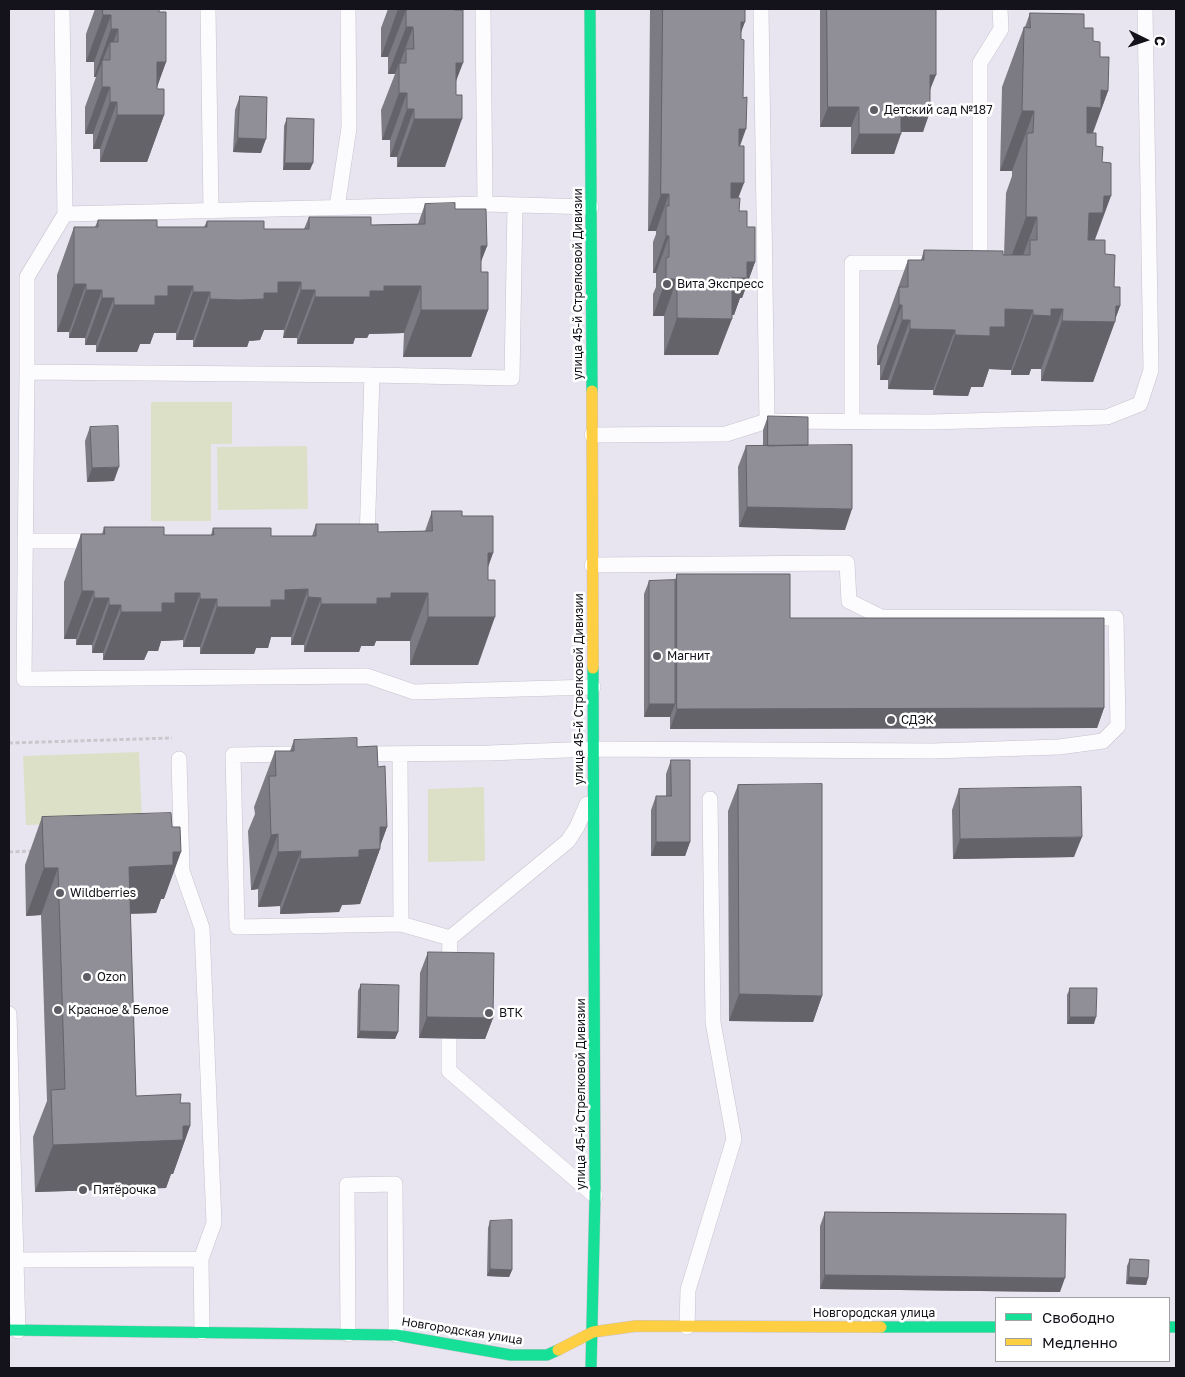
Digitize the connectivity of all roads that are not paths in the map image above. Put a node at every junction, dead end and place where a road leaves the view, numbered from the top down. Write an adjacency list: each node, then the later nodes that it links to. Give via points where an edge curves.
1 (62, 9): 14 (lane)
2 (208, 9): 13 (lane)
3 (348, 9): 12 (lane, via 349,128)
4 (483, 9): 9 (lane)
5 (590, 9): 11 (main road, улица 45-й Стрелковой Дивизии)
6 (761, 9): 19 (lane)
7 (1000, 9): 16 (lane, via 1001,29 980,63 980,263)
8 (1145, 9): 20 (lane, via 1151,370 1140,404 1107,417)
9 (485, 204): 10 (lane); 12 (lane)
10 (515, 205): 11 (lane); 18 (lane, via 512,378)
11 (591, 207): 21 (main road, улица 45-й Стрелковой Дивизии)
12 (337, 208): 13 (lane)
13 (211, 211): 14 (lane)
14 (65, 214): 17 (lane, via 27,277)
15 (940, 263): 20 (lane, via 852,263)
16 (960, 263)
17 (27, 372): 18 (lane); 22 (lane)
18 (372, 375): 24 (lane, via 368,542)
19 (767, 421): 20 (lane); 21 (lane, via 726,434)
20 (852, 421)
21 (592, 435): 25 (main road, улица 45-й Стрелковой Дивизии)
22 (25, 541): 23 (lane); 26 (lane, via 24,678 367,676 414,692)
23 (113, 541)
24 (348, 542)
25 (592, 565): 26 (main road, улица 45-й Стрелковой Дивизии); 27 (lane, via 848,564 849,601 881,618 1116,618 1118,726 1103,741 1059,747 933,751)
26 (593, 687): 27 (main road, улица 45-й Стрелковой Дивизии)
27 (593, 749): 30 (lane); 32 (main road, улица 45-й Стрелковой Дивизии)
28 (312, 754): 34 (lane, via 233,754 237,927)
29 (341, 754): 30 (lane)
30 (400, 754): 34 (lane)
31 (179, 759): 40 (lane, via 182,871 202,928 214,1223)
32 (593, 791): 35 (lane, via 568,841); 39 (main road, улица 45-й Стрелковой Дивизии)
33 (710, 800): 42 (lane, via 713,1022 734,1139 688,1290)
34 (401, 924): 35 (lane)
35 (450, 938): 36 (lane)
36 (448, 973)
37 (9, 1014): 41 (lane)
38 (449, 1038): 39 (lane, via 449,1071)
39 (595, 1196): 46 (main road, улица 45-й Стрелковой Дивизии)
40 (201, 1259): 41 (lane); 45 (lane)
41 (16, 1260): 44 (lane)
42 (687, 1327): 43 (main road, Новгородская улица); 46 (main road, Новгородская улица, via 636,1326)
43 (995, 1327)
44 (13, 1330): 45 (main road, Новгородская улица)
45 (202, 1332): 47 (main road, Новгородская улица)
46 (593, 1332): 48 (main road, Новгородская улица, via 547,1355 511,1355); 49 (main road, улица 45-й Стрелковой Дивизии)
47 (348, 1334): 48 (main road, Новгородская улица); 48 (lane, via 347,1184 395,1184)
48 (396, 1335)
49 (591, 1368)

